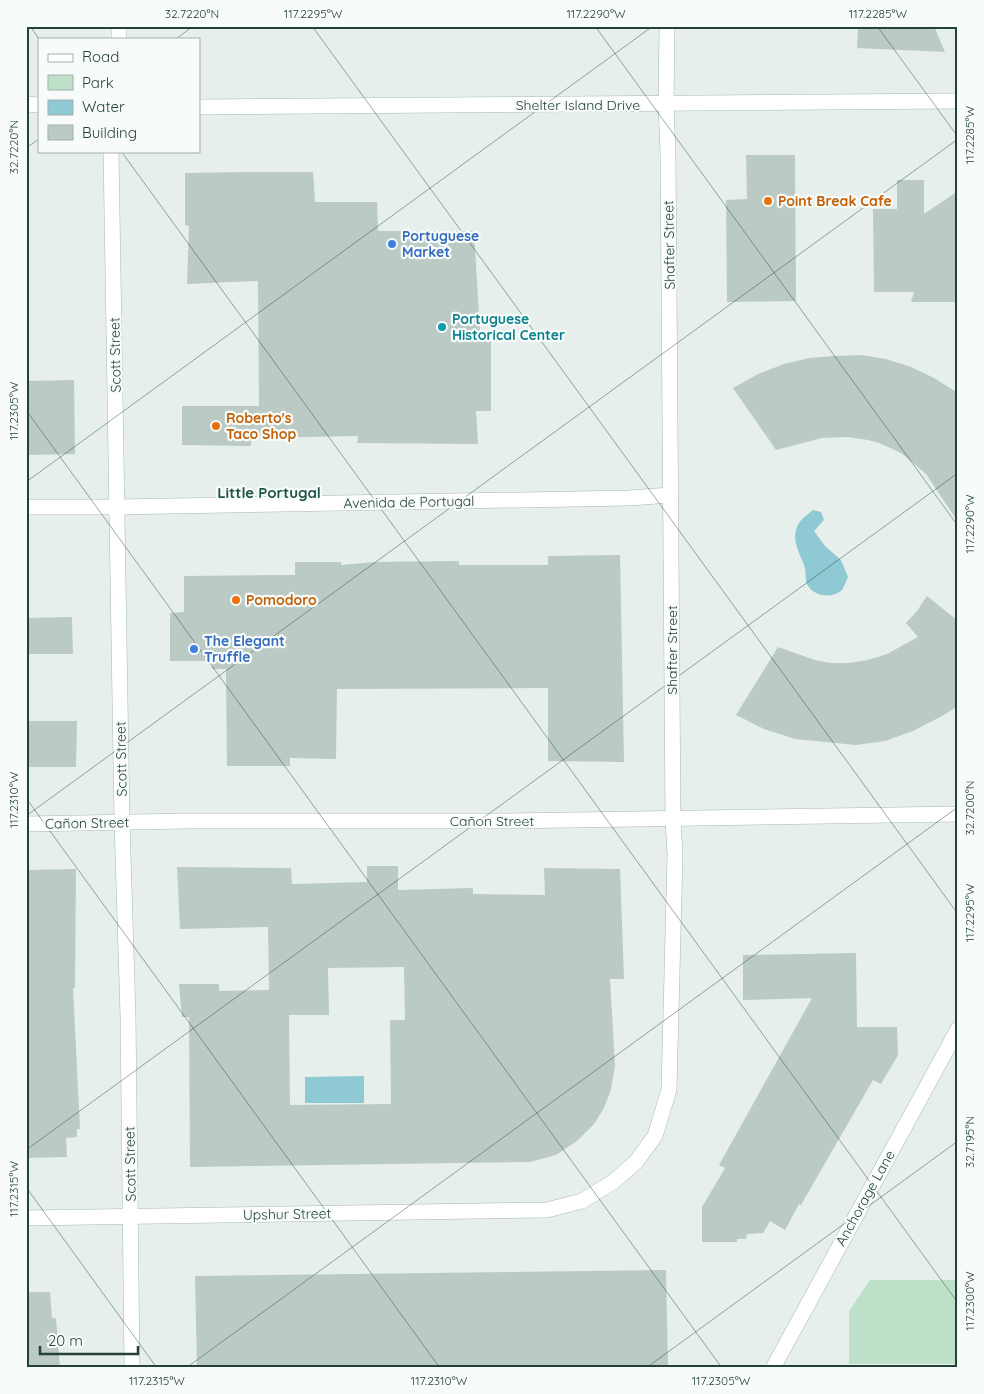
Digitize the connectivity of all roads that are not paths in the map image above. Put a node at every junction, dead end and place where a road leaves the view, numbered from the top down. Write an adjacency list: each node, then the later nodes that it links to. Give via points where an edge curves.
1 (666, 26): 3 (street, Shafter Street)
2 (958, 102): 3 (street, Shelter Island Drive)
3 (666, 104): 4 (street, Shelter Island Drive); 6 (street, Shafter Street)
4 (200, 107)
5 (111, 152): 8 (street, Scott Street)
6 (671, 495): 8 (street, Avenida de Portugal); 10 (street, Shafter Street)
7 (26, 507): 8 (street, Avenida de Portugal)
8 (117, 507): 11 (street, Scott Street)
9 (958, 814): 10 (street, Cañon Street)
10 (673, 819): 11 (street, Cañon Street); 14 (street, Shafter Street, via 675,855 669,1090 655,1136 636,1162 613,1182 582,1201)
11 (122, 822): 12 (street, Cañon Street); 15 (street, Scott Street)
12 (26, 824)
13 (958, 1029): 18 (street, Anchorage Lane)
14 (547, 1210): 15 (street, Upshur Street)
15 (130, 1217): 16 (street, Upshur Street); 17 (street, Scott Street)
16 (26, 1218)
17 (132, 1368)
18 (773, 1368)

